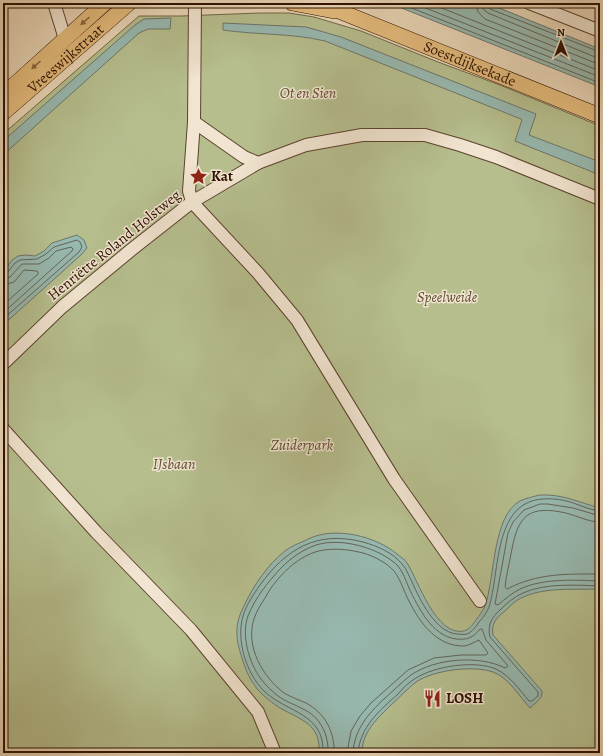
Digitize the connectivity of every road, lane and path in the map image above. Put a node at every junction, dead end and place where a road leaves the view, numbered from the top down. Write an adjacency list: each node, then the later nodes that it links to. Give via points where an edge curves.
1 (54, 3): 10 (street, Vreeswijkstraat)
2 (104, 3): 10 (main road, Vreeswijkstraat, one-way to 10)
3 (129, 3): 12 (main road, Vreeswijkstraat)
4 (195, 3): 14 (street)
5 (292, 3): 8 (main road, Soestdijksekade)
6 (324, 3): 8 (main road, Soestdijksekade)
7 (529, 3): 9 (street)
8 (339, 11): 13 (main road, Soestdijksekade)
9 (600, 32)
10 (65, 39): 11 (main road, Vreeswijkstraat, one-way to 11)
11 (3, 95)
12 (3, 113)
13 (600, 116)
14 (194, 122): 15 (street); 17 (street, via 189,191)
15 (258, 164): 16 (street, Henriëtte Roland Holstweg, via 306,145 362,135 425,135 496,157); 17 (street, Henriëtte Roland Holstweg)
16 (600, 199)
17 (192, 202): 18 (street, Henriëtte Roland Holstweg, via 62,307); 20 (street, via 297,320 394,480)
18 (3, 364)
19 (3, 429): 21 (street, via 96,532 191,630 258,712)
20 (480, 602)
21 (274, 753)

